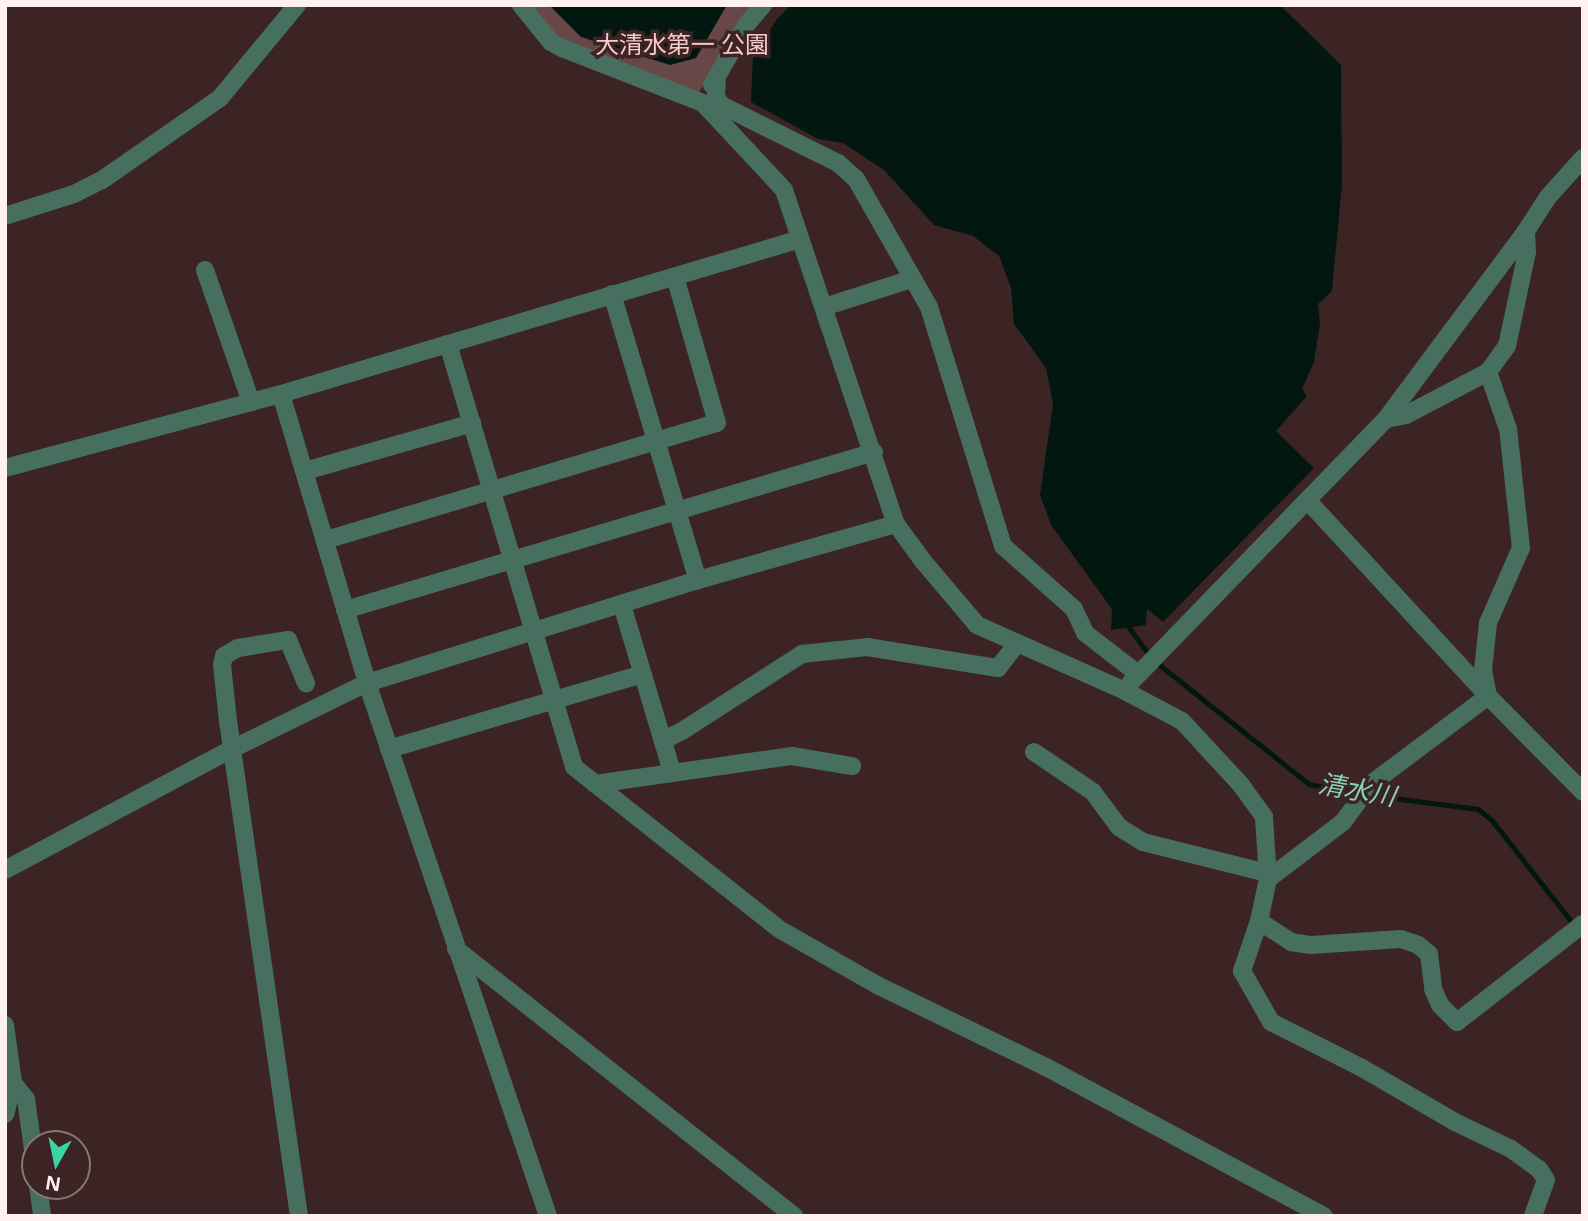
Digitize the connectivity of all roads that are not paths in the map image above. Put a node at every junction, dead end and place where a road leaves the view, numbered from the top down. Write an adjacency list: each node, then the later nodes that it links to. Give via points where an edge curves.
1 (297, 5): 7 (street, via 220,98 102,180)
2 (521, 5): 5 (street, via 551,42 562,48)
3 (763, 5): 4 (street)
4 (717, 76): 5 (street); 12 (street, via 716,96 721,105 838,163 856,179)
5 (703, 103): 9 (street, via 785,190)
6 (1583, 158): 8 (street, via 1548,197)
7 (5, 216)
8 (1527, 231): 16 (street, via 1527,252 1507,346); 19 (street)
9 (800, 239): 11 (street); 14 (street)
10 (205, 270): 18 (street)
11 (675, 276): 13 (street); 21 (street, via 717,423)
12 (912, 279): 14 (street); 36 (street, via 929,307 1003,546 1074,609 1085,633)
13 (612, 294): 15 (street); 21 (street)
14 (824, 307): 22 (street)
15 (448, 344): 17 (street); 20 (street)
16 (1488, 372): 19 (street, via 1406,415); 41 (street, via 1508,429 1521,548 1488,623 1483,670)
17 (281, 394): 18 (street); 24 (street)
18 (251, 402): 23 (street)
19 (1386, 419): 26 (street)
20 (472, 423): 24 (street); 25 (street)
21 (656, 441): 25 (street); 27 (street)
22 (874, 452): 27 (street); 28 (street)
23 (5, 468)
24 (305, 471): 29 (street)
25 (493, 491): 29 (street); 30 (street)
26 (1308, 501): 36 (street); 41 (street)
27 (679, 511): 30 (street); 31 (street)
28 (896, 524): 31 (street); 35 (street, via 977,625)
29 (326, 540): 33 (street)
30 (512, 561): 33 (street); 34 (street)
31 (698, 580): 32 (street)
32 (622, 605): 34 (street); 37 (street)
33 (345, 610): 39 (street)
34 (532, 631): 39 (street); 42 (street)
35 (1017, 644): 40 (street); 43 (street, via 998,668 867,647 802,654)
36 (1141, 671): 40 (street)
37 (642, 674): 42 (street); 43 (street)
38 (306, 683): 44 (street, via 288,640 238,648 224,656)
39 (367, 683): 44 (street); 45 (street)
40 (1125, 691): 52 (street, via 1182,721 1241,785 1264,817)
41 (1488, 696): 50 (street); 52 (street, via 1365,792 1343,822)
42 (555, 699): 45 (street); 49 (street, via 575,767)
43 (663, 740): 48 (street)
44 (232, 749): 51 (street); 60 (street)
45 (389, 750): 55 (street)
46 (1034, 752): 52 (street, via 1093,792 1119,827 1143,842)
47 (852, 766): 48 (street, via 792,756)
48 (672, 772): 49 (street)
49 (596, 784): 63 (street, via 779,929 877,985 1046,1067)
50 (1583, 792)
51 (5, 870)
52 (1268, 876): 53 (street)
53 (1259, 921): 54 (street, via 1291,942 1401,939 1418,945 1429,954 1440,1005 1457,1022); 64 (street, via 1242,971 1271,1022 1511,1149 1539,1169 1546,1180)
54 (1578, 927)
55 (456, 949): 61 (street); 62 (street)
56 (5, 1025): 57 (street)
57 (13, 1083): 58 (street); 59 (street, via 26,1099)
58 (5, 1114)
59 (30, 1130)
60 (299, 1216)
61 (548, 1216)
62 (794, 1216)
63 (1324, 1216)
64 (1533, 1216)

